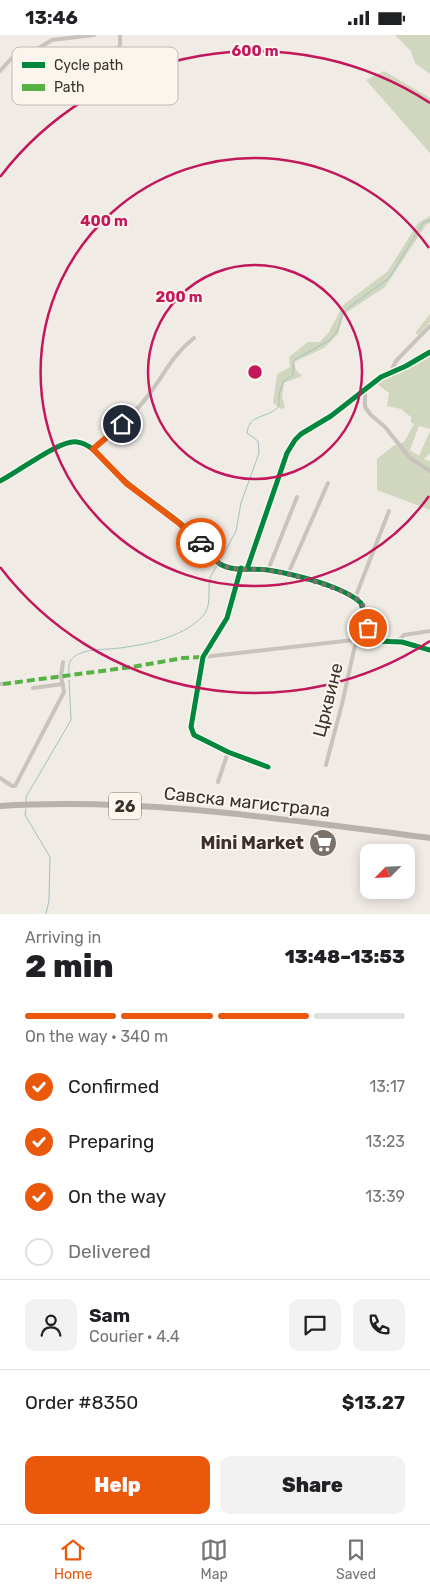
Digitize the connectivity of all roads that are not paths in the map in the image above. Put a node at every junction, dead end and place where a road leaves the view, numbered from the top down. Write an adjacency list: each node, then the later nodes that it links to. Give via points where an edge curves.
1 (94, 35): 2 (street, via 52,40)
2 (41, 47)
3 (12, 59): 4 (street)
4 (0, 71)
5 (430, 326): 8 (street, via 396,361)
6 (194, 337): 10 (street, via 174,356 142,402 114,433)
7 (430, 352): 8 (street)
8 (391, 371): 9 (street)
9 (365, 390): 11 (street, via 365,407 371,415 410,457); 16 (street, via 301,434 291,445)
10 (93, 449): 12 (street, via 80,442 70,442); 16 (street, via 126,483 194,535 218,562 227,567)
11 (430, 471)
12 (0, 481)
13 (328, 483): 18 (street)
14 (297, 497): 17 (street)
15 (389, 511): 19 (street)
16 (244, 568): 17 (street); 25 (street, via 227,618)
17 (268, 570): 18 (street)
18 (288, 574): 19 (street)
19 (355, 598): 21 (street, via 363,607)
20 (430, 631): 23 (street, via 410,634)
21 (371, 638): 22 (street); 23 (street, via 377,642)
22 (356, 641): 25 (street); 30 (street, Црквине)
23 (398, 641): 24 (street)
24 (430, 650)
25 (203, 657): 29 (street, via 191,731)
26 (63, 662): 27 (street)
27 (63, 684): 28 (street); 32 (street, via 64,692 16,786)
28 (34, 688)
29 (228, 752): 31 (street); 33 (street)
30 (326, 765)
31 (268, 767)
32 (0, 778)
33 (218, 781)
34 (0, 806): 35 (main road, Савска магистрала / 26, via 162,808)
35 (430, 838)

